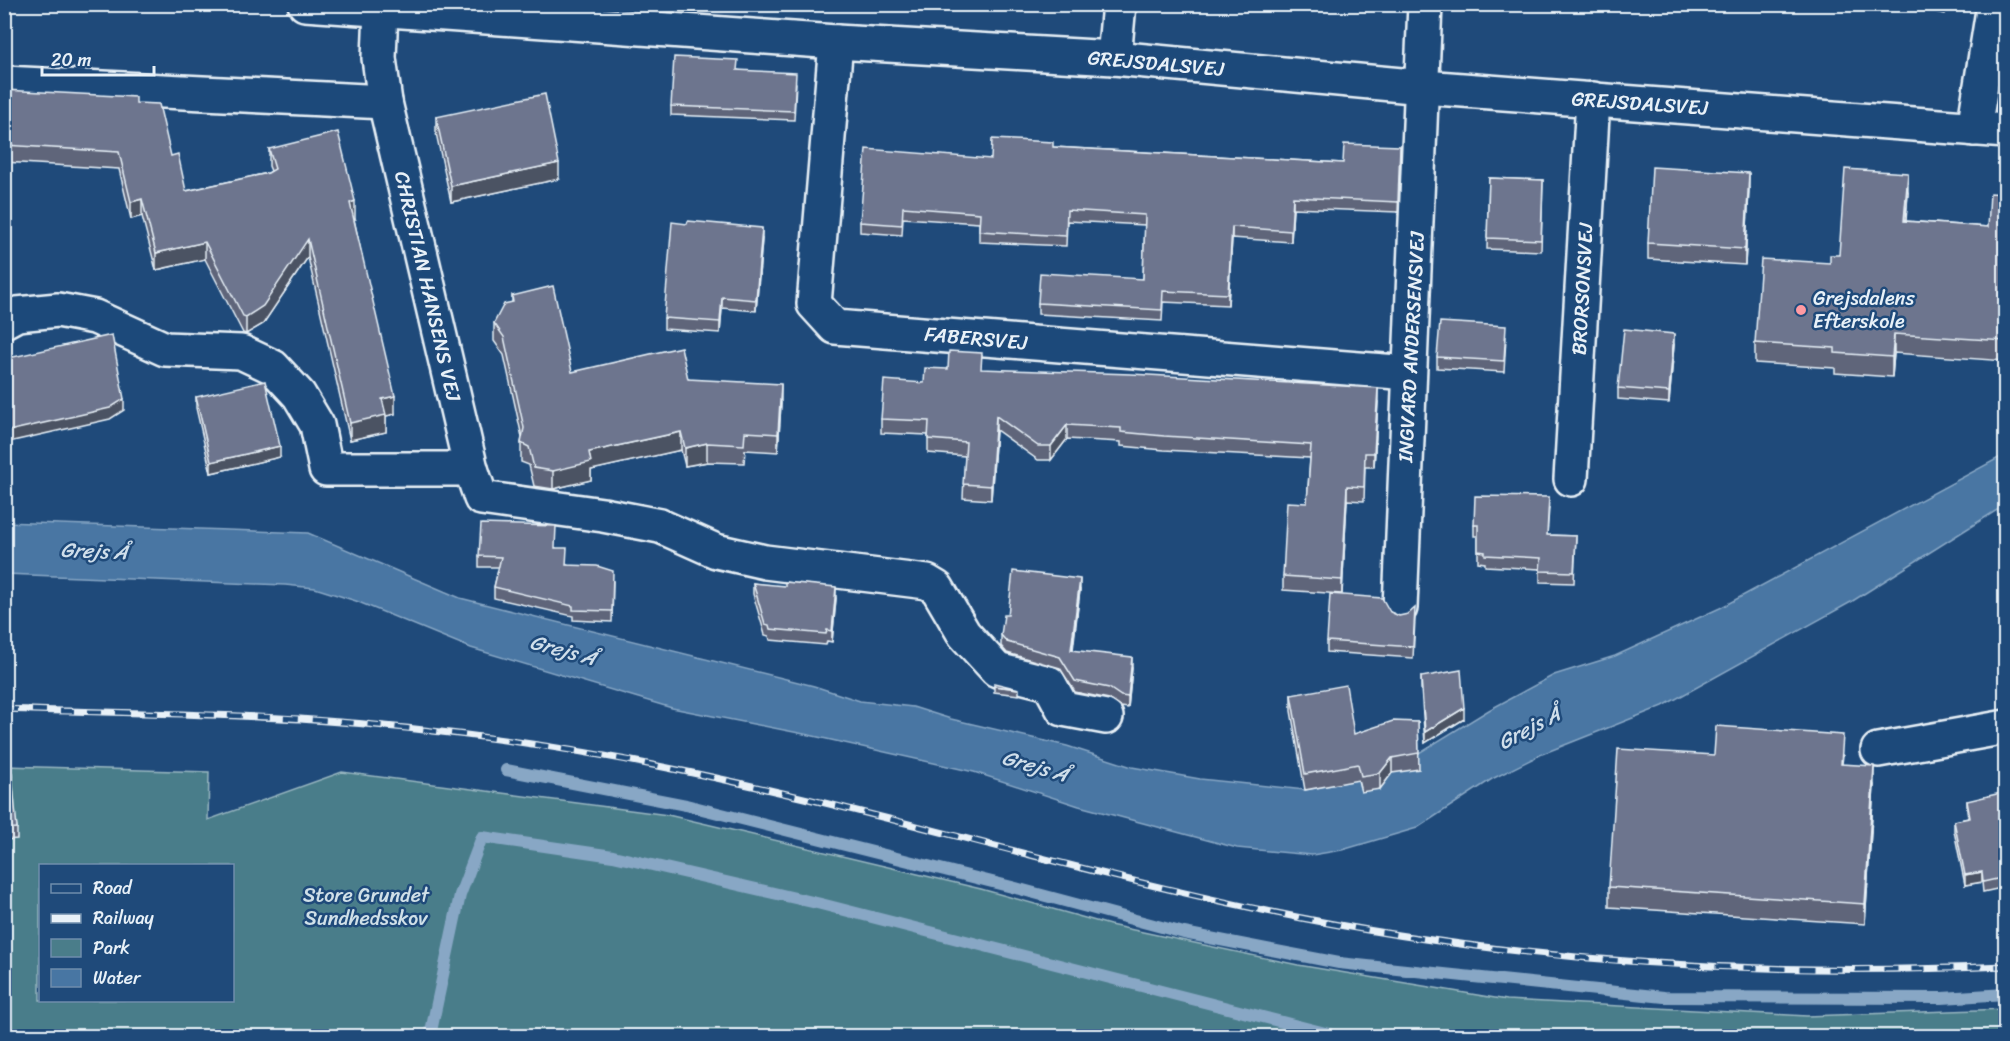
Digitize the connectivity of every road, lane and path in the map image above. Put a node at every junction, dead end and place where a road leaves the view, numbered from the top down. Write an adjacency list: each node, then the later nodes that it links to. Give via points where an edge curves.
1 (305, 4): 5 (street, GREJSDALSVEJ)
2 (1119, 4): 7 (street)
3 (1425, 4): 9 (street, INGVARD ANDERSENSVEJ)
4 (1994, 4): 12 (street)
5 (381, 9): 6 (street, GREJSDALSVEJ); 11 (street, CHRISTIAN HANSENS VEJ, via 379,58)
6 (836, 42): 7 (street, GREJSDALSVEJ); 14 (street, FABERSVEJ, via 814,304 836,327)
7 (1114, 58): 9 (street, GREJSDALSVEJ)
8 (4, 83): 11 (street)
9 (1423, 87): 10 (street, GREJSDALSVEJ); 14 (street, INGVARD ANDERSENSVEJ)
10 (1593, 99): 12 (street, GREJSDALSVEJ); 16 (street, BRORSONSVEJ)
11 (385, 102): 15 (street, CHRISTIAN HANSENS VEJ)
12 (1990, 130)
13 (4, 321): 15 (street, via 16,314 58,310 95,317 165,349 241,352 273,367 299,394 317,425 326,469)
14 (1409, 373): 17 (street, INGVARD ANDERSENSVEJ)
15 (471, 469): 18 (street, CHRISTIAN HANSENS VEJ, via 482,498 660,526 716,551 765,562 927,582 937,588 964,634 997,670 1049,683 1063,710)
16 (1571, 479)
17 (1400, 608)
18 (1106, 717)
19 (2006, 727): 20 (street)
20 (1878, 750)

